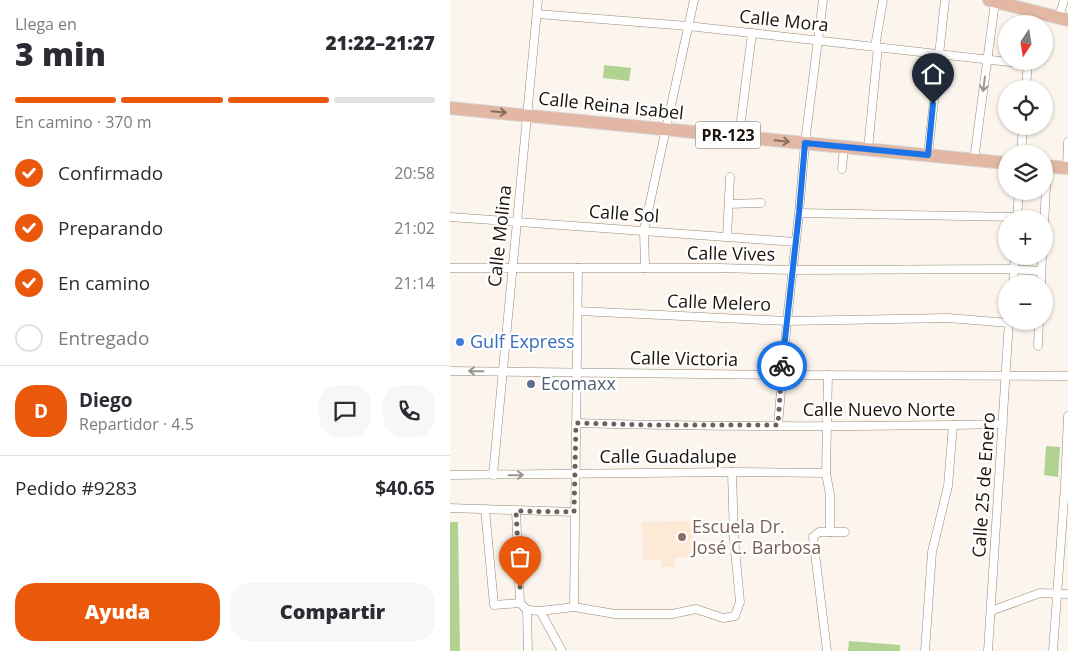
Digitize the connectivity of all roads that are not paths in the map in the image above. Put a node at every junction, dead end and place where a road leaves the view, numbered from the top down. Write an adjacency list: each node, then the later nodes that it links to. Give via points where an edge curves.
1 (538, 0): 8 (street, Calle Molina)
2 (694, 0): 11 (street)
3 (823, 0): 13 (street)
4 (883, 0): 14 (street)
5 (946, 0): 15 (street)
6 (1064, 0): 10 (street)
7 (992, 1): 9 (main road); 16 (street)
8 (537, 14): 11 (street, Calle Mora); 19 (street, Calle Molina)
9 (1028, 15)
10 (1063, 19)
11 (688, 26): 12 (street, Calle Mora); 20 (street)
12 (752, 33): 13 (street, Calle Mora); 21 (street)
13 (818, 40): 14 (street, Calle Mora); 23 (street)
14 (876, 47): 15 (street, Calle Mora); 25 (street)
15 (938, 54): 16 (street, Calle Mora); 26 (street)
16 (986, 60): 17 (street, Calle Mora); 27 (street, one-way to 27)
17 (998, 61)
18 (450, 108): 19 (main road, Calle Reina Isabel / PR-123, one-way to 19)
19 (526, 115): 20 (main road, Calle Reina Isabel / PR-123); 38 (street, Calle Molina)
20 (665, 130): 21 (main road, Calle Reina Isabel / PR-123); 39 (street)
21 (739, 136): 23 (main road, Calle Reina Isabel / PR-123, one-way to 23)
22 (1068, 142): 30 (street)
23 (805, 143): 24 (main road, Calle Reina Isabel / PR-123); 35 (street)
24 (844, 148): 25 (main road, Calle Reina Isabel / PR-123); 31 (street)
25 (868, 149): 26 (main road, Calle Reina Isabel / PR-123)
26 (928, 155): 27 (main road, Calle Reina Isabel / PR-123)
27 (974, 160): 28 (main road, Calle Reina Isabel / PR-123)
28 (998, 162)
29 (1053, 167): 30 (main road)
30 (1067, 168)
31 (842, 169)
32 (730, 177): 34 (street)
33 (761, 203): 34 (street)
34 (729, 204): 40 (street)
35 (799, 213): 37 (street); 41 (street)
36 (450, 217): 38 (street, Calle Sol)
37 (998, 218)
38 (517, 222): 39 (street, Calle Sol); 47 (street, Calle Molina)
39 (644, 230): 40 (street, Calle Sol); 46 (street)
40 (727, 237): 41 (street, Calle Sol)
41 (795, 242): 49 (street)
42 (1014, 265): 48 (street)
43 (1041, 265): 50 (street)
44 (450, 268): 47 (street, Calle Vives)
45 (578, 268): 46 (street, Calle Vives); 47 (street, Calle Vives); 53 (street)
46 (644, 268): 49 (street, Calle Vives)
47 (512, 269): 60 (street, Calle Molina)
48 (1014, 269): 49 (street, Calle Vives); 50 (street, Calle Vives); 51 (street)
49 (793, 270): 54 (street)
50 (1041, 271): 52 (street)
51 (1014, 275)
52 (1041, 275)
53 (578, 312): 54 (street, Calle Melero); 61 (street)
54 (787, 321): 55 (street, Calle Melero, via 948,318); 62 (street)
55 (998, 321)
56 (1008, 330): 64 (street, Calle 25 de Enero)
57 (1039, 330): 58 (street)
58 (1038, 346)
59 (450, 371): 60 (street, Calle Victoria, one-way to 59)
60 (501, 372): 61 (street, Calle Victoria); 76 (street, Calle Molina)
61 (576, 373): 62 (street, Calle Victoria); 67 (street)
62 (782, 375): 63 (street, Calle Victoria); 69 (street)
63 (828, 375): 64 (street, Calle Victoria); 71 (street)
64 (1005, 376): 65 (street, Calle Victoria); 68 (street, Calle 25 de Enero)
65 (1068, 376)
66 (1068, 416): 83 (street)
67 (576, 423): 69 (street, Calle Nuevo Norte); 73 (street)
68 (1003, 424): 70 (street, Calle Nuevo Norte); 89 (street, Calle 25 de Enero)
69 (778, 425): 71 (street, Calle Nuevo Norte)
70 (953, 425): 71 (street, Calle Nuevo Norte); 93 (street, via 948,486 932,552)
71 (827, 426): 74 (street)
72 (732, 472): 73 (street, Calle Guadalupe); 74 (street, Calle Guadalupe); 86 (street, via 740,602 735,616 724,618 696,609 672,614 615,614)
73 (576, 473): 76 (street, Calle Guadalupe, one-way to 73); 80 (street)
74 (826, 473): 81 (street, via 830,495)
75 (450, 475): 76 (street, Calle Guadalupe)
76 (493, 475)
77 (450, 508): 78 (street)
78 (485, 509): 79 (street); 85 (street, via 494,605)
79 (516, 511): 80 (street); 85 (street)
80 (574, 512): 86 (street)
81 (830, 532): 82 (street); 92 (street, via 816,533 813,537)
82 (846, 532)
83 (1058, 593): 84 (street); 89 (street, via 1040,593); 95 (street)
84 (1068, 594)
85 (520, 603): 87 (street)
86 (574, 607): 88 (street)
87 (527, 610): 88 (street); 90 (street)
88 (540, 611): 91 (street)
89 (991, 611): 94 (street, Calle 25 de Enero)
90 (528, 651)
91 (562, 651)
92 (827, 651)
93 (925, 651)
94 (988, 651)
95 (1053, 651)

